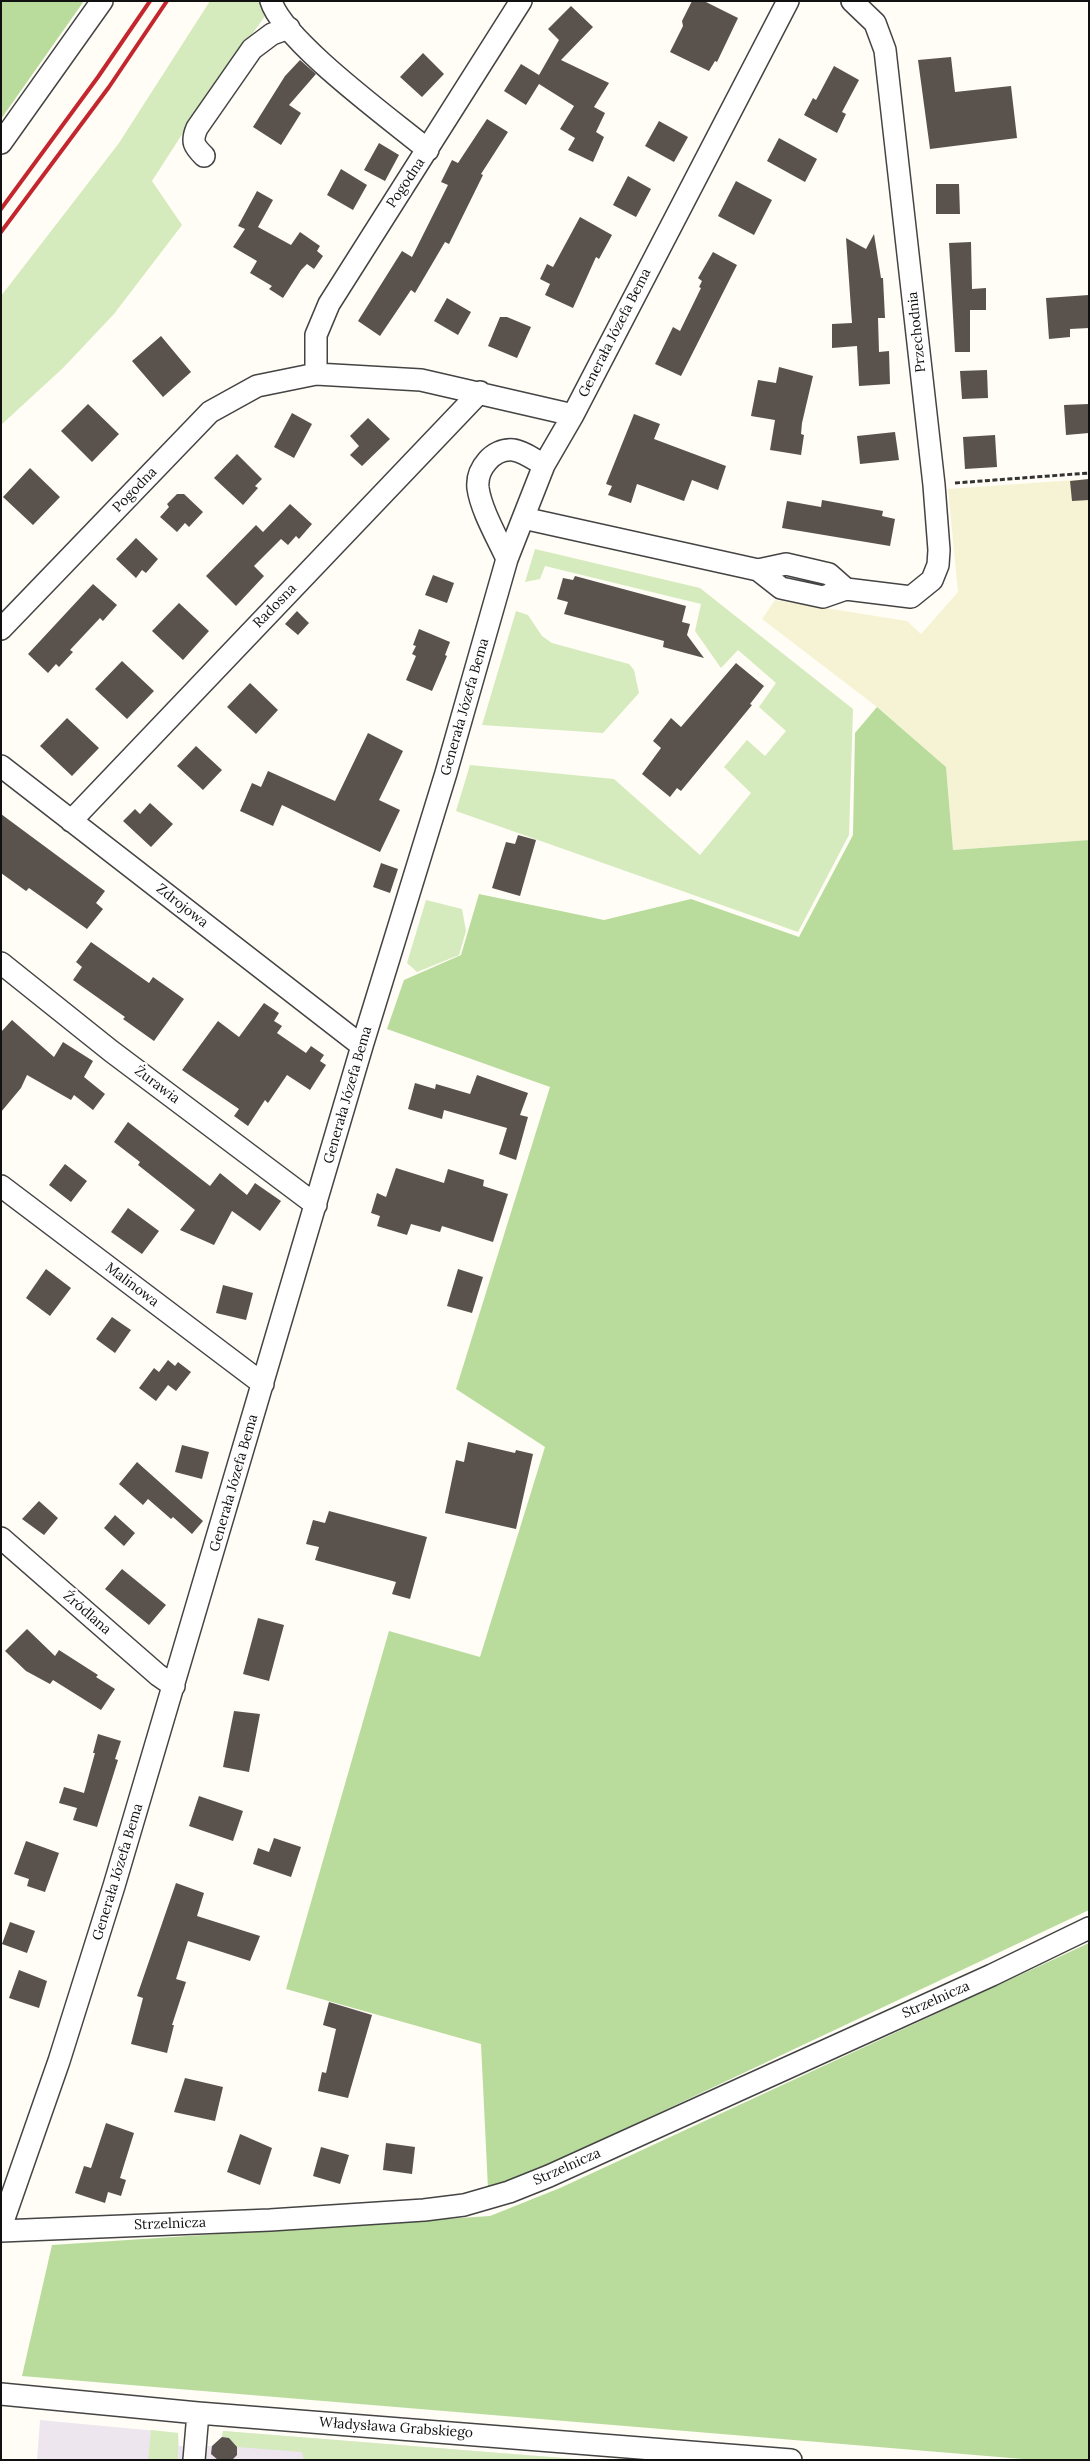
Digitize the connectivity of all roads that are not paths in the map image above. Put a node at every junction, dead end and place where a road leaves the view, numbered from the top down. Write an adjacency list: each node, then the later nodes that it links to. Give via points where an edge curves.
1 (102, 1): 7 (street)
2 (271, 1): 6 (street, via 274,11)
3 (521, 1): 8 (street, Pogodna)
4 (788, 1): 12 (street, Generała Józefa Bema)
5 (852, 1): 14 (street, Przechodnia, via 874,23 885,50 934,485 939,550 932,580 907,598 846,589 829,574 786,564 758,570)
6 (289, 28): 8 (street, via 306,48); 9 (street, via 272,34 252,49 197,128 192,139)
7 (1, 143)
8 (428, 150): 10 (street, Pogodna, via 329,304 316,335)
9 (204, 156)
10 (316, 374): 11 (street, Pogodna, via 421,380); 16 (street, Pogodna, via 257,386 210,412)
11 (480, 392): 12 (street, Pogodna); 18 (street, Radosna)
12 (573, 415): 13 (street, Generała Józefa Bema)
13 (544, 465): 14 (street, Generała Józefa Bema); 15 (street, via 509,450 489,458 480,472 478,486 481,498)
14 (523, 518): 15 (street, Generała Józefa Bema)
15 (507, 559): 20 (street, Generała Józefa Bema, via 446,773)
16 (1, 629)
17 (1, 766): 18 (street, Zdrojowa)
18 (71, 821): 20 (street, Zdrojowa)
19 (1, 963): 22 (street, Żurawia, via 111,1051)
20 (362, 1046): 22 (street, Generała Józefa Bema)
21 (1, 1186): 23 (street, Malinowa)
22 (316, 1205): 23 (street, Generała Józefa Bema)
23 (263, 1384): 25 (street, Generała Józefa Bema)
24 (3, 1544): 25 (street, Źródlana)
25 (174, 1686): 27 (street, Generała Józefa Bema, via 73,2015)
26 (1089, 1928): 28 (street, Strzelnicza, via 992,1975 509,2192 424,2210 299,2219)
27 (1, 2227)
28 (1, 2231)
29 (1, 2394): 30 (street, Władysława Grabskiego)
30 (198, 2413): 31 (street); 32 (street, Władysława Grabskiego)
31 (194, 2460)
32 (791, 2460)

